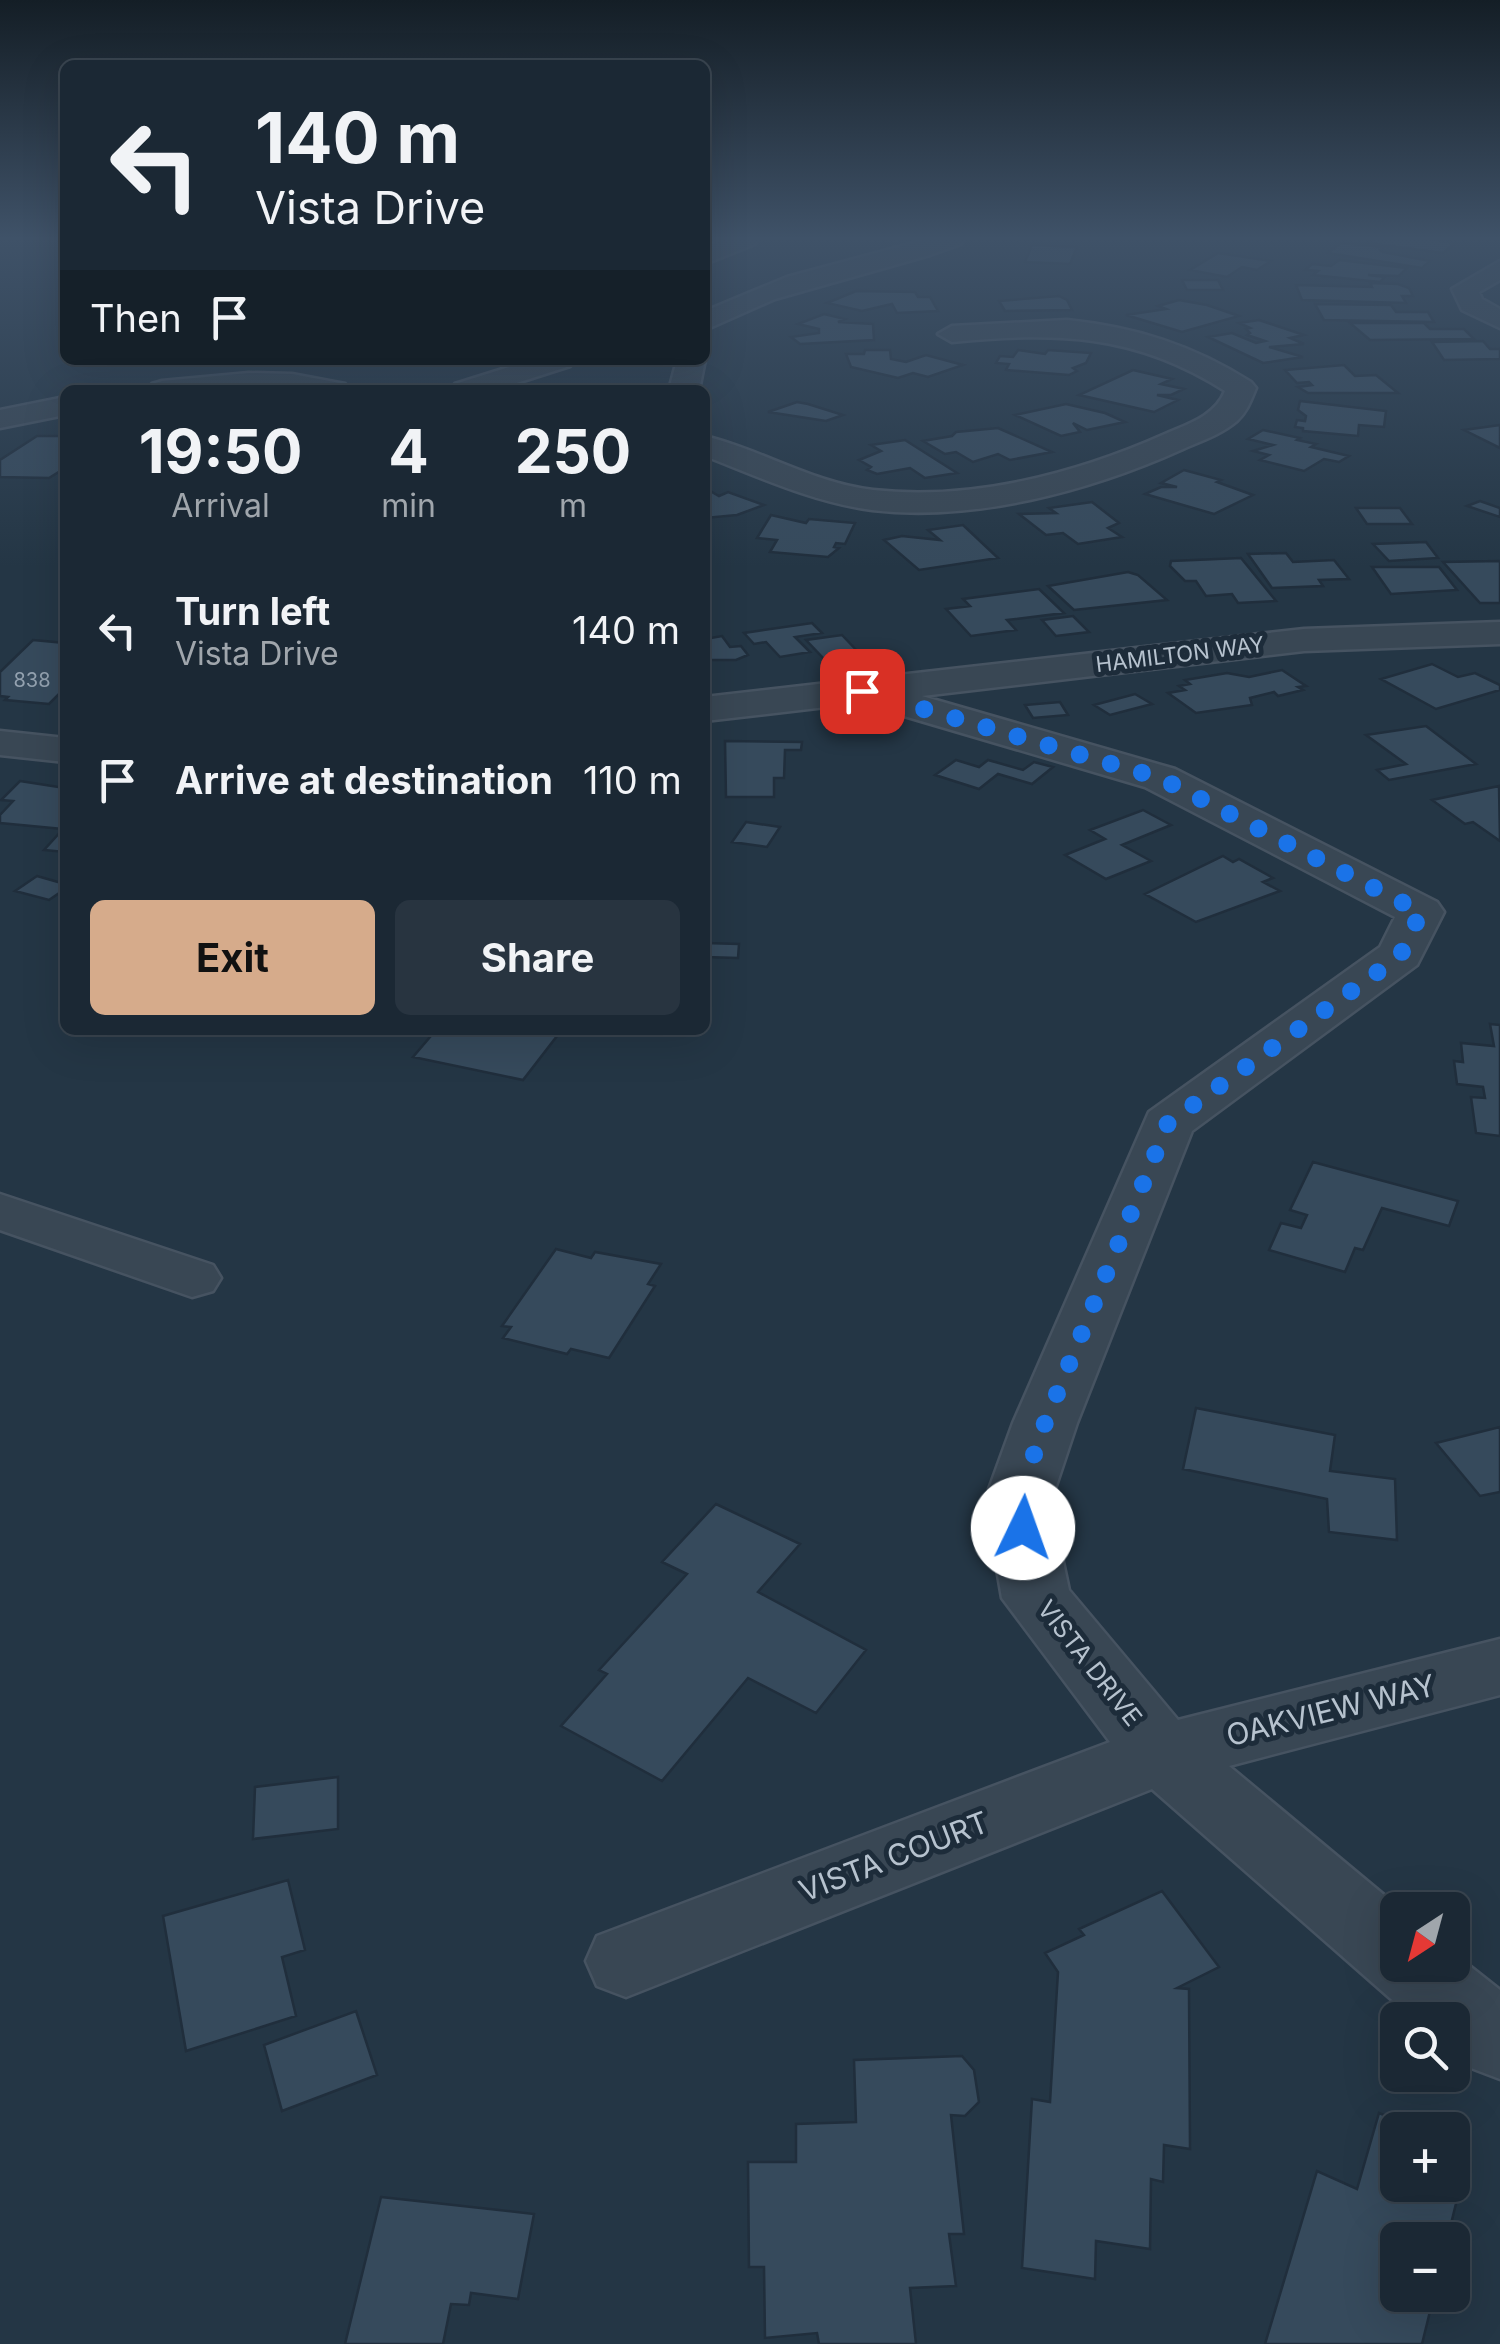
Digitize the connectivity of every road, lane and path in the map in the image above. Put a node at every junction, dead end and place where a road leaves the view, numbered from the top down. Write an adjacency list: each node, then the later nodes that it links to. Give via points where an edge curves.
1 (1172, 348): 8 (street, via 1241,388 1231,410 1123,462 985,495 872,500)
2 (544, 365): 5 (street)
3 (208, 385): 4 (street)
4 (315, 385)
5 (481, 385)
6 (60, 407): 7 (street)
7 (0, 419)
8 (710, 447)
9 (1500, 634): 10 (street, HAMILTON WAY, via 1304,640)
10 (862, 691): 11 (street, VISTA DRIVE); 17 (street, VISTA DRIVE, via 1160,778 1421,912 1400,956 1168,1123 1022,1489 1036,1598)
11 (710, 707)
12 (0, 743): 13 (street)
13 (60, 749)
14 (0, 1211): 15 (street)
15 (192, 1278)
16 (1500, 1667): 17 (street, OAKVIEW WAY)
17 (1162, 1754): 18 (street, VISTA DRIVE); 19 (street, VISTA COURT)
18 (1380, 1940)
19 (626, 1961)
20 (1430, 1982): 21 (street)
21 (1500, 2040)

